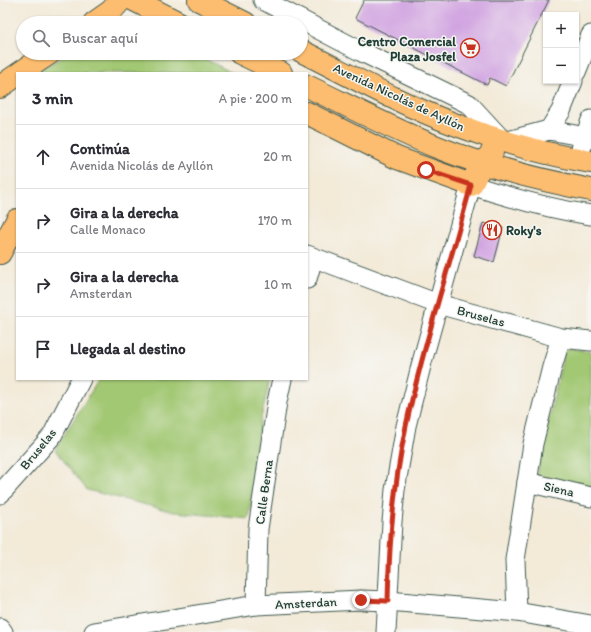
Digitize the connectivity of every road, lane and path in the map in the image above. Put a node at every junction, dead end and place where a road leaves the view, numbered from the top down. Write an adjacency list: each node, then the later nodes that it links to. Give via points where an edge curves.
1 (121, 0): 5 (main road)
2 (134, 0): 6 (main road)
3 (199, 0): 7 (main road)
4 (263, 0): 8 (street)
5 (104, 16)
6 (165, 16)
7 (231, 16)
8 (293, 16)
9 (308, 24): 26 (street, via 469,104)
10 (591, 35): 14 (street)
11 (308, 54): 26 (main road, Avenida Nicolás de Ayllón, via 411,106)
12 (40, 60): 15 (main road)
13 (254, 60): 16 (main road)
14 (579, 65)
15 (22, 72)
16 (279, 72)
17 (16, 76): 19 (main road)
18 (571, 84): 24 (street, via 561,111)
19 (0, 86)
20 (308, 86): 28 (main road, via 441,149)
21 (0, 91): 22 (main road)
22 (16, 93)
23 (308, 114): 29 (main road, via 397,158)
24 (549, 130): 25 (street); 26 (street)
25 (589, 132): 27 (street)
26 (504, 142): 27 (main road, Avenida Nicolás de Ayllón); 28 (main road)
27 (584, 161)
28 (483, 164): 29 (main road); 30 (main road)
29 (471, 185): 31 (street, via 521,201); 36 (street)
30 (591, 190)
31 (591, 215)
32 (16, 222): 33 (main road)
33 (0, 253)
34 (310, 256): 35 (street); 36 (street, Bruselas)
35 (308, 271)
36 (438, 304): 37 (street, Bruselas); 44 (street, via 400,458 392,522)
37 (561, 338): 38 (street, Bruselas); 41 (street, via 533,444)
38 (591, 341)
39 (80, 380): 42 (street, Bruselas, via 52,436)
40 (282, 380): 45 (street, Calle Berna, via 258,529)
41 (527, 482): 43 (street, Siena); 46 (street, via 515,560)
42 (0, 494)
43 (591, 497)
44 (388, 601): 45 (street, Amsterdan); 46 (street, Amsterdan); 51 (street)
45 (256, 605): 50 (street, Amsterdan)
46 (517, 612): 47 (street, Amsterdan)
47 (591, 625)
48 (0, 628): 49 (street)
49 (3, 632)
50 (94, 632)
51 (386, 632)

